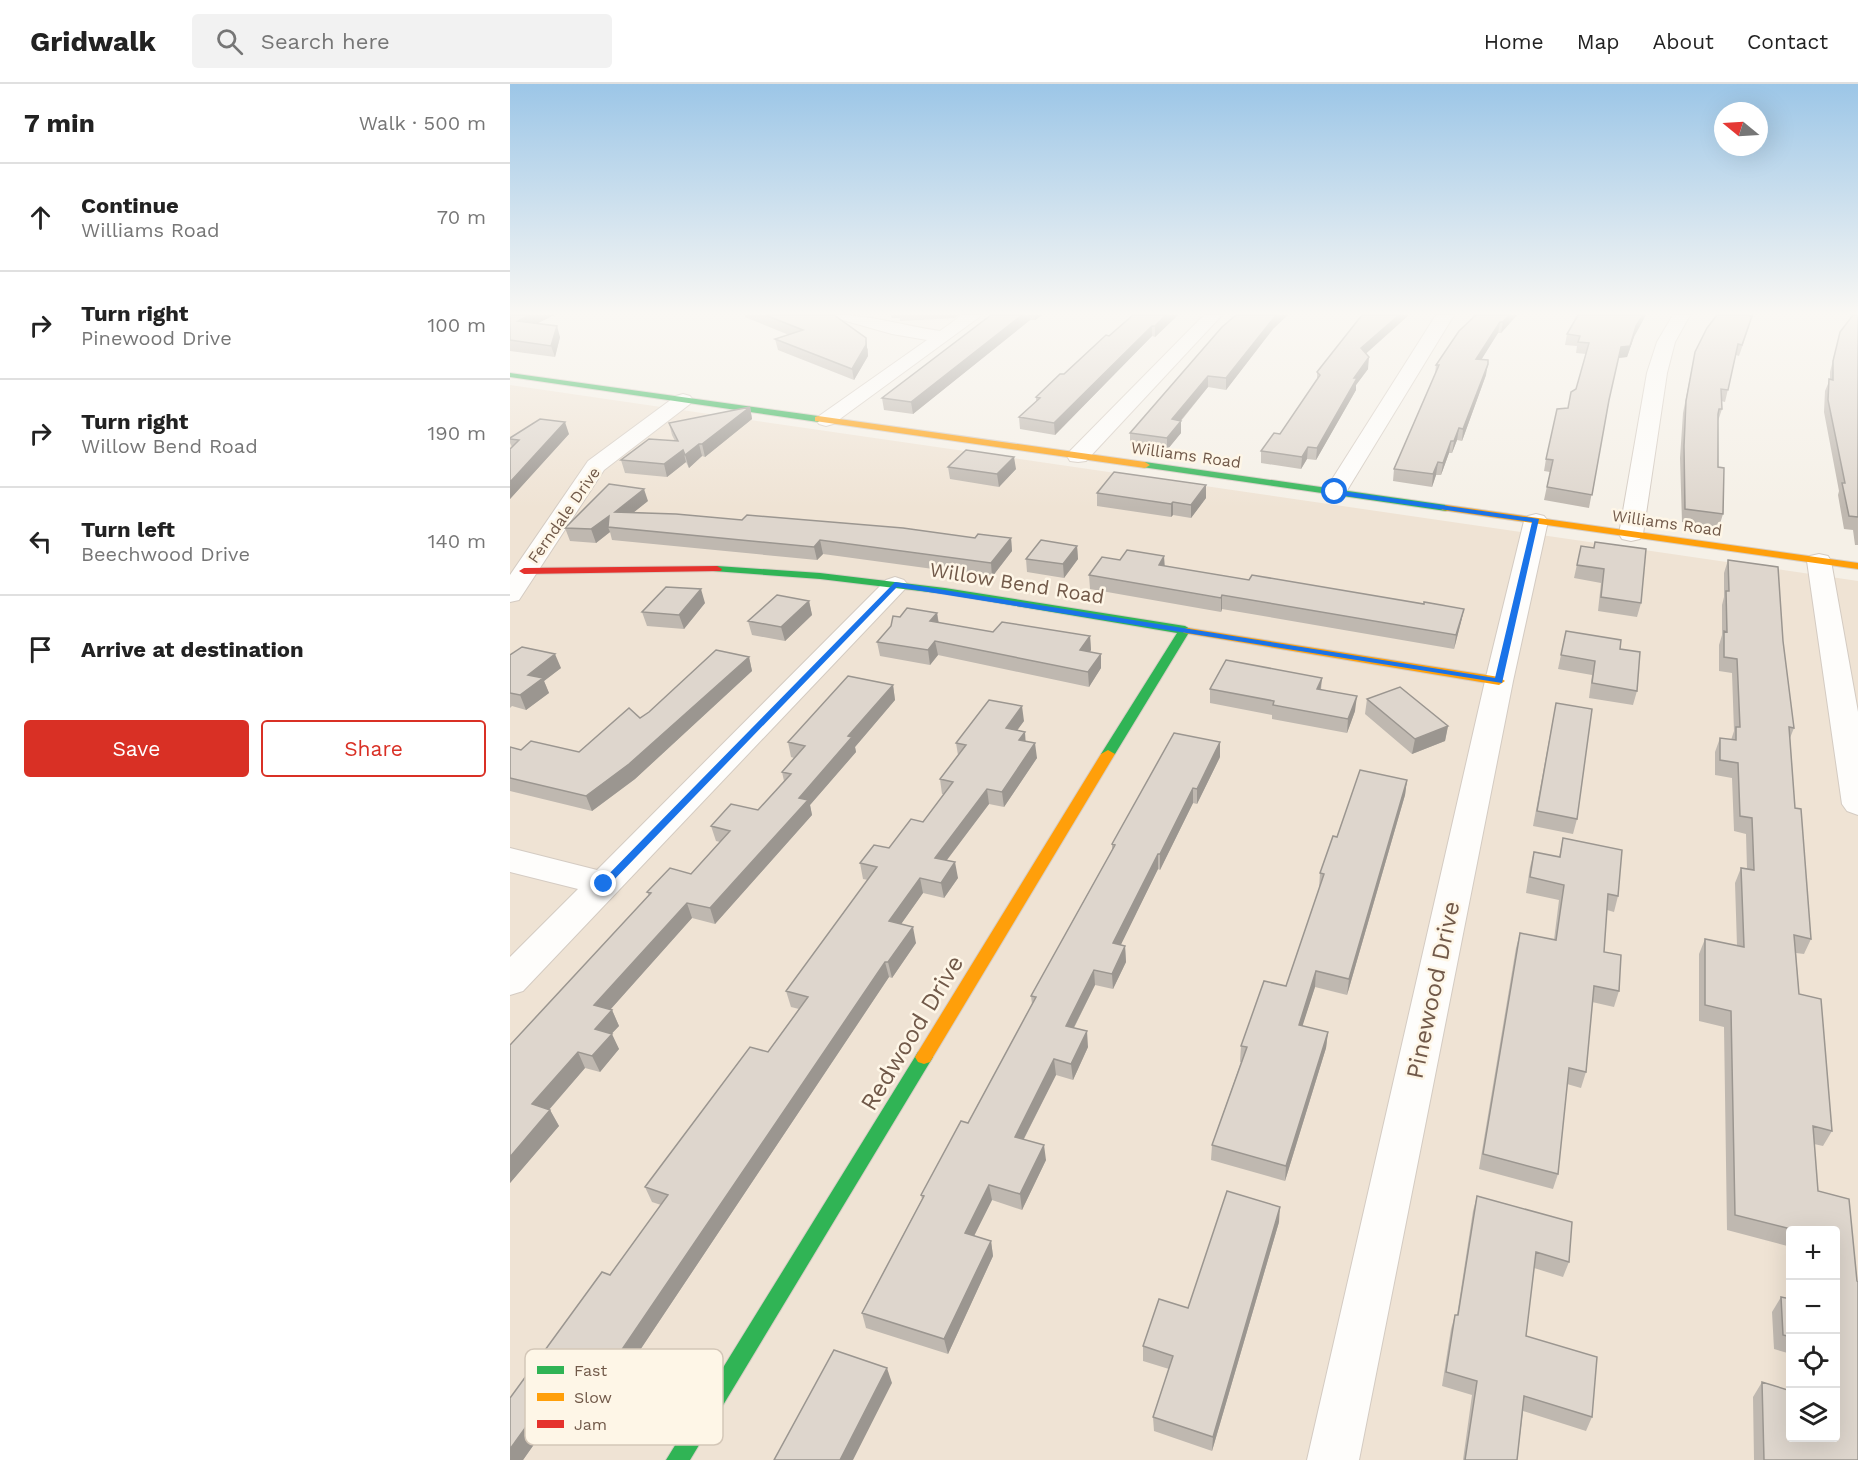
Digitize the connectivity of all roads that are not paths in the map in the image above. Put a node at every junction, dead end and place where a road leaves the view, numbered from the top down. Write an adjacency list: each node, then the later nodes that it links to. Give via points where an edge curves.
1 (539, 379): 6 (street, Williams Road)
2 (883, 379): 7 (street)
3 (1152, 379): 8 (street)
4 (1404, 379): 9 (street)
5 (1656, 379): 11 (street)
6 (683, 400): 7 (street, Williams Road); 14 (street, Ferndale Drive, via 596,466)
7 (826, 420): 8 (street, Williams Road)
8 (1078, 456): 9 (street, Williams Road)
9 (1335, 492): 10 (street, Williams Road)
10 (1536, 521): 11 (street, Williams Road); 18 (street, Pinewood Drive)
11 (1631, 534): 12 (street, Williams Road)
12 (1819, 561): 13 (street, Williams Road); 19 (street)
13 (1858, 566)
14 (524, 571): 15 (street, Willow Bend Road, via 697,568); 16 (street, Ferndale Drive)
15 (895, 585): 17 (street, Willow Bend Road); 22 (street)
16 (510, 594)
17 (1185, 629): 18 (street, Willow Bend Road); 24 (street, Redwood Drive)
18 (1499, 681): 27 (street, Pinewood Drive)
19 (1851, 729): 20 (street)
20 (1858, 804)
21 (510, 860): 22 (street)
22 (604, 884): 23 (street)
23 (510, 981)
24 (723, 1385)
25 (686, 1445): 26 (street, Redwood Drive)
26 (677, 1460)
27 (1333, 1460)

